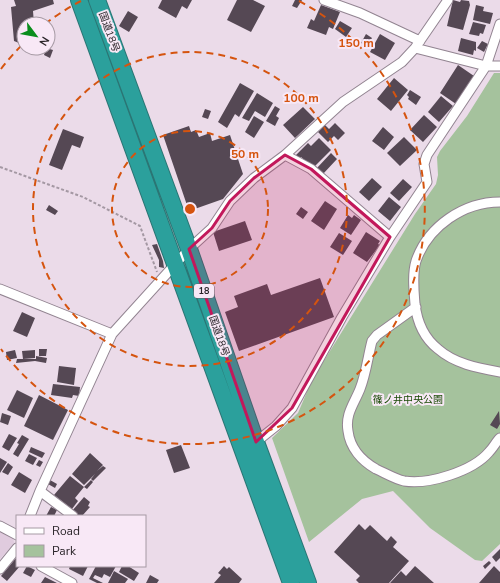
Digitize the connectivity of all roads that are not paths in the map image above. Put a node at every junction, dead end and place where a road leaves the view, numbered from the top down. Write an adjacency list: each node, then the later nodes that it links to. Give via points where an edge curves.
1 (79, 0): 13 (highway, 国道18号 / 18)
2 (97, 0): 12 (highway, 国道18号 / 18)
3 (324, 0): 6 (street, via 360,13)
4 (448, 0): 6 (street)
5 (500, 24): 7 (street)
6 (417, 44): 7 (street); 9 (street, via 402,62 343,102)
7 (486, 66): 8 (street); 11 (street, via 427,155 424,164 427,182)
8 (500, 66)
9 (285, 155): 11 (street, via 311,169); 12 (street, via 254,178 230,201 212,228)
10 (500, 202): 15 (street, via 487,202 457,211 432,233 416,262)
11 (390, 237): 19 (street, via 292,408 276,426)
12 (189, 249): 13 (street); 19 (highway, 国道18号 / 18)
13 (176, 263): 16 (street); 29 (highway, 国道18号 / 18)
14 (0, 290): 16 (street)
15 (416, 307): 17 (street, via 422,329 437,349 474,367); 18 (street, via 372,341 360,388 347,416 348,433 356,453 367,464 404,481 423,481 452,474 470,466 488,454)
16 (112, 334): 20 (street)
17 (500, 372)
18 (500, 438)
19 (256, 442): 30 (highway, 国道18号 / 18)
20 (40, 491): 21 (street); 22 (street)
21 (30, 515)
22 (72, 515)
23 (0, 526): 24 (street)
24 (16, 534)
25 (16, 551): 27 (street)
26 (43, 567): 28 (street)
27 (0, 569)
28 (72, 583)
29 (290, 583)
30 (308, 583)

